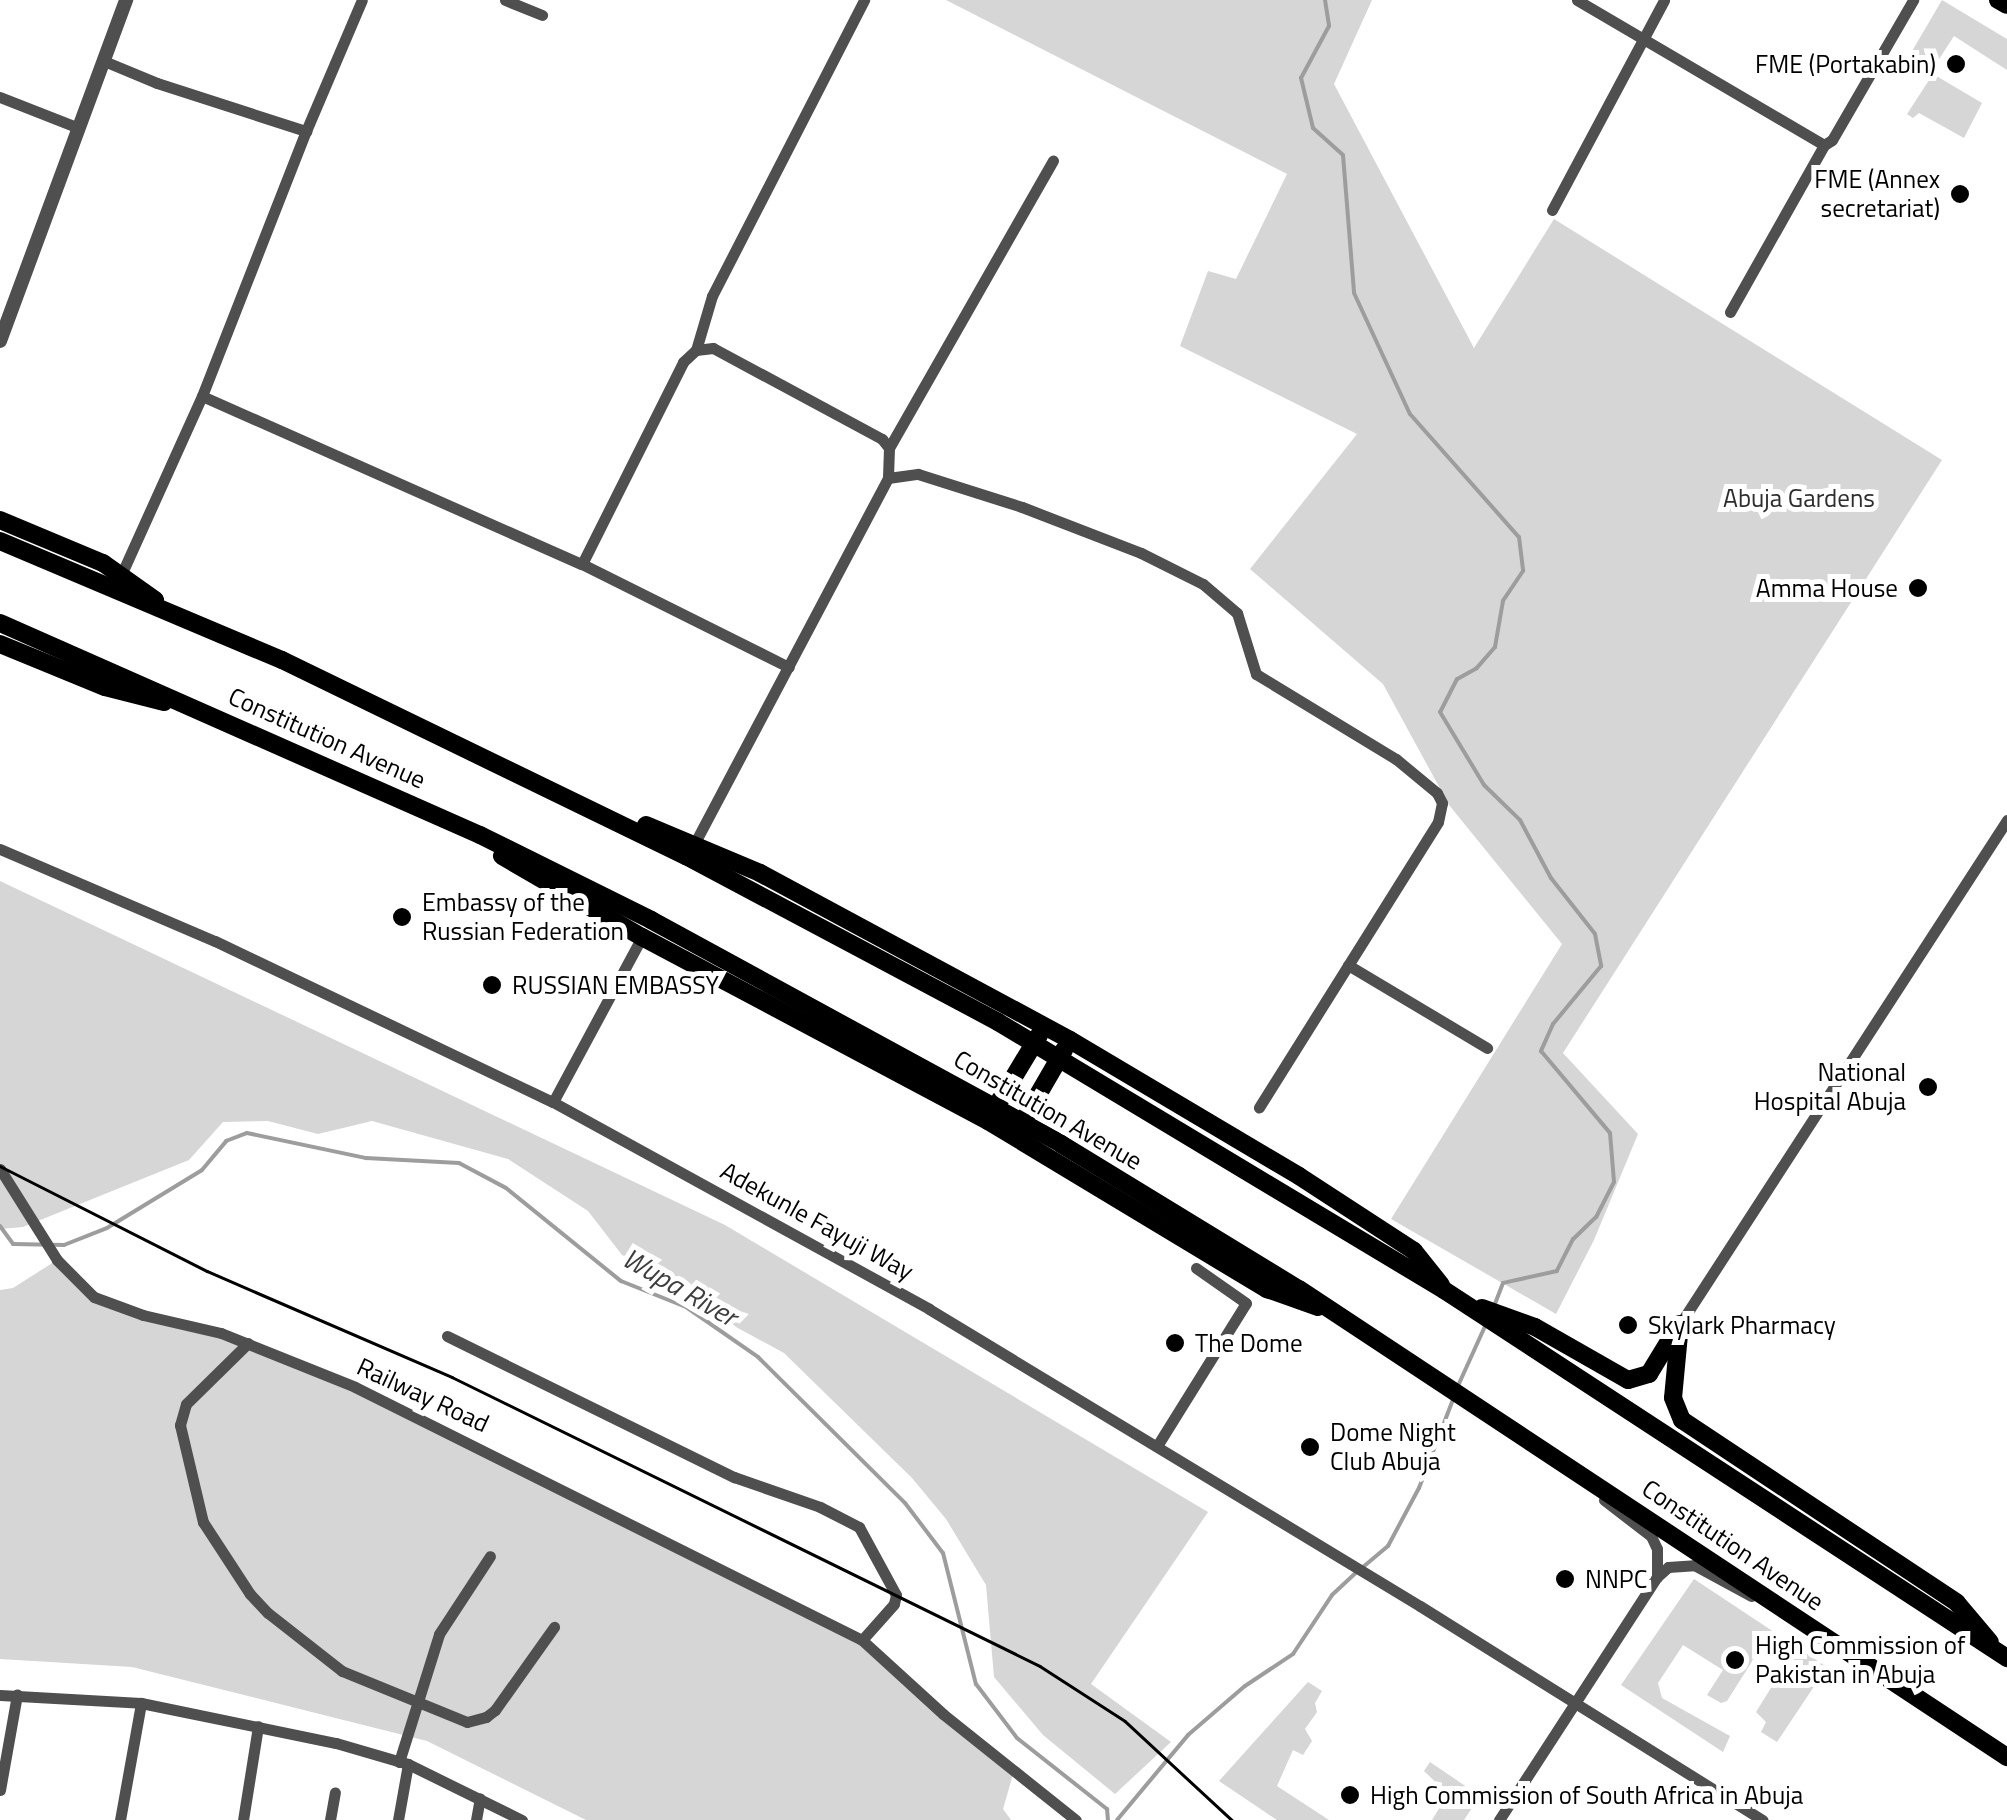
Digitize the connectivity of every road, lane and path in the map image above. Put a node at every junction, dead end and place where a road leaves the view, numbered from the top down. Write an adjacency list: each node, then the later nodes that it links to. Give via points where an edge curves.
1 (126, 0): 12 (street)
2 (362, 0): 15 (street)
3 (505, 0): 10 (street)
4 (864, 0): 21 (street, via 712,296)
5 (1577, 0): 11 (street)
6 (1664, 0): 11 (street)
7 (1913, 0): 16 (street)
8 (1998, 0): 9 (main road)
9 (2007, 5)
10 (542, 15)
11 (1645, 37): 16 (street); 18 (street)
12 (104, 60): 14 (street); 15 (street)
13 (0, 98): 14 (street)
14 (79, 128): 20 (street)
15 (306, 132): 22 (street)
16 (1824, 145): 19 (street)
17 (1053, 160): 23 (street)
18 (1552, 210)
19 (1730, 312)
20 (0, 341)
21 (696, 350): 23 (street, via 712,348); 27 (street, via 683,362)
22 (202, 396): 27 (street); 28 (street)
23 (889, 448): 24 (street)
24 (888, 478): 32 (street); 40 (street, via 918,474 1022,507 1203,584 1238,613 1256,674 1396,759 1437,794 1438,822)
25 (0, 520): 28 (main road)
26 (0, 541): 29 (main road, Constitution Avenue)
27 (582, 564): 32 (street)
28 (122, 573): 29 (main road)
29 (171, 613): 34 (main road, Constitution Avenue)
30 (0, 623): 33 (main road, Constitution Avenue)
31 (0, 644): 33 (main road, via 105,687)
32 (789, 667): 37 (street)
33 (215, 715): 36 (main road, Constitution Avenue)
34 (551, 791): 37 (main road); 50 (main road, Constitution Avenue, via 998,1022)
35 (2007, 820): 52 (street)
36 (480, 835): 39 (main road, via 528,874); 51 (main road, Constitution Avenue, via 965,1090)
37 (695, 843): 41 (main road)
38 (0, 849): 44 (street, Adekunle Fayuji Way, via 215,941)
39 (642, 937): 44 (street); 46 (main road)
40 (1348, 965): 43 (street); 45 (street)
41 (1044, 1026): 42 (main road); 46 (main road)
42 (1070, 1040): 47 (main road); 50 (main road, via 1414,1252)
43 (1488, 1048)
44 (553, 1102): 55 (street, Adekunle Fayuji Way, via 929,1309)
45 (1258, 1107)
46 (988, 1121): 47 (main road)
47 (1014, 1136): 51 (main road, via 1267,1290)
48 (0, 1168): 54 (street, Railway Road, via 29,1220 81,1288 107,1304)
49 (1196, 1268): 55 (street, via 1246,1302)
50 (1451, 1295): 52 (main road, via 1521,1320 1622,1378 1644,1377); 62 (main road, Constitution Avenue)
51 (1332, 1311): 56 (main road, Constitution Avenue)
52 (1680, 1324): 62 (main road, via 1673,1398 1682,1420 1957,1604)
53 (447, 1336): 61 (street, via 734,1477 859,1527 896,1595)
54 (248, 1343): 61 (street, Railway Road, via 355,1386); 67 (street, via 181,1415 204,1522 250,1594 291,1634 342,1671)
55 (1157, 1446): 65 (street, Adekunle Fayuji Way)
56 (1574, 1470): 58 (street, via 1650,1536); 59 (main road, Constitution Avenue)
57 (490, 1556): 67 (street, via 439,1634)
58 (1657, 1576): 59 (street, via 1694,1566); 65 (street)
59 (1790, 1612): 69 (main road, Constitution Avenue)
60 (554, 1627): 67 (street, via 486,1717 467,1722)
61 (862, 1640): 80 (street, Railway Road)
62 (2001, 1654)
63 (0, 1695): 64 (street)
64 (17, 1695): 66 (street); 71 (street)
65 (1576, 1701): 81 (street); 82 (street, Adekunle Fayuji Way)
66 (140, 1703): 68 (street); 74 (street)
67 (417, 1703): 70 (street)
68 (258, 1726): 70 (street); 75 (street)
69 (2007, 1757)
70 (403, 1763): 73 (street); 77 (street)
71 (0, 1790)
72 (335, 1792): 76 (street)
73 (480, 1798): 78 (street); 79 (street)
74 (120, 1820)
75 (243, 1820)
76 (330, 1820)
77 (398, 1820)
78 (476, 1820)
79 (522, 1820)
80 (1076, 1820)
81 (1499, 1820)
82 (1764, 1820)

